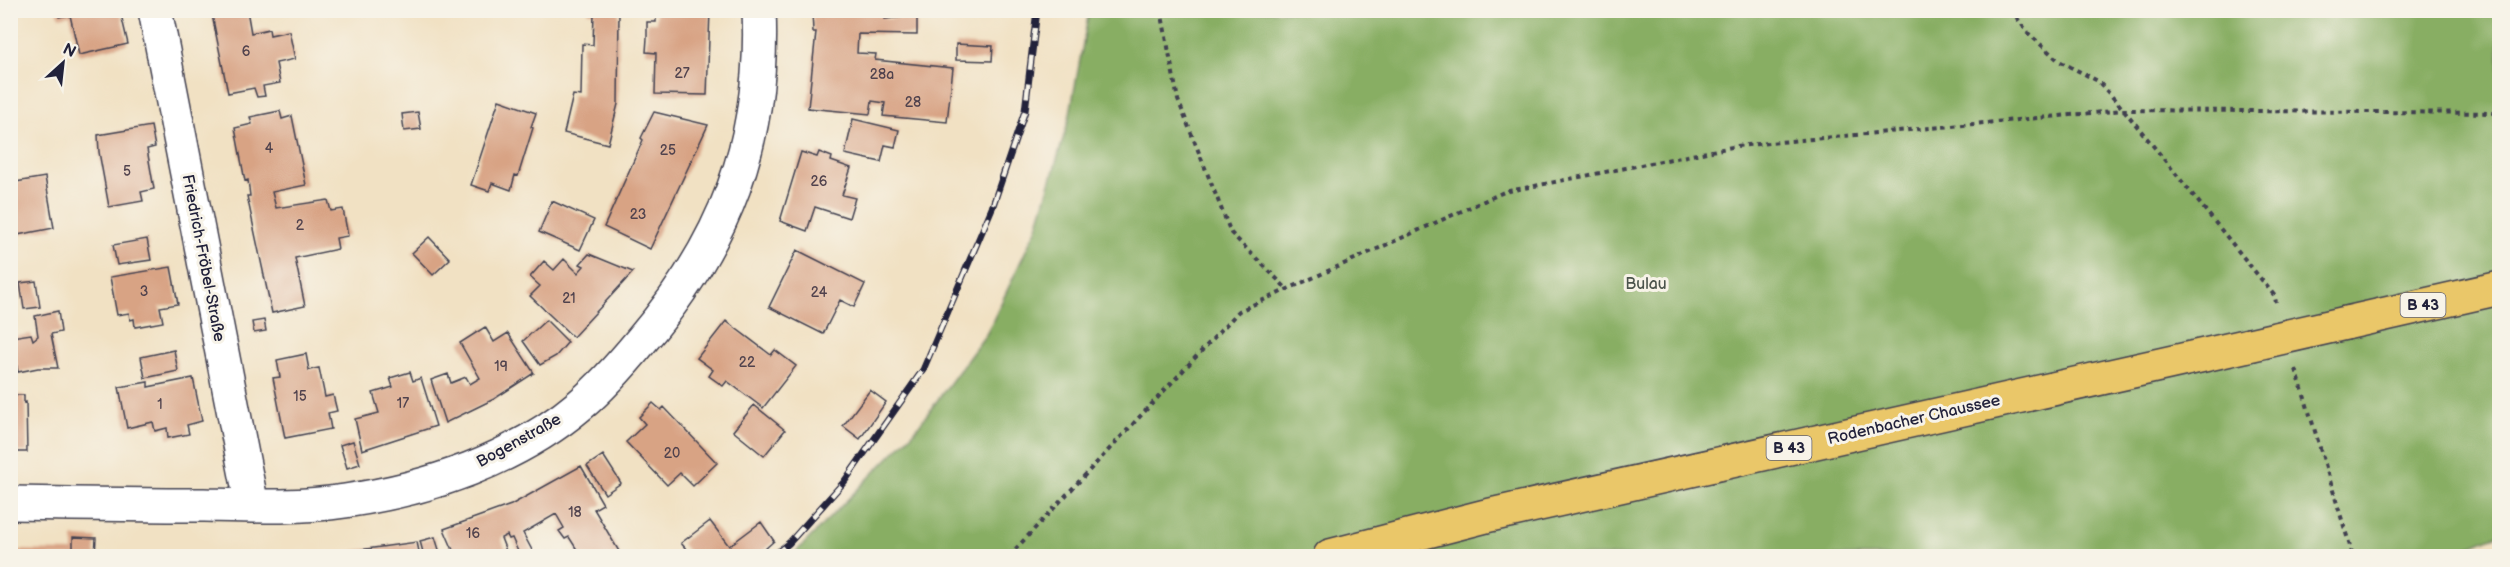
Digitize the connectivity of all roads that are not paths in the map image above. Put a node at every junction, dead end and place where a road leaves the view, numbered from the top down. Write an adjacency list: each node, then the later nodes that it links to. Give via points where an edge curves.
1 (154, 10): 5 (street, Friedrich-Fröbel-Straße)
2 (759, 10): 5 (street, Bogenstraße, via 759,85 747,150 723,217 664,315 613,373 579,406 532,438 429,484 343,502)
3 (2499, 288): 6 (main road, Rodenbacher Chaussee / B 43, bridge, via 1498,514)
4 (10, 503): 5 (street, Bogenstraße)
5 (252, 506)
6 (1330, 556)

